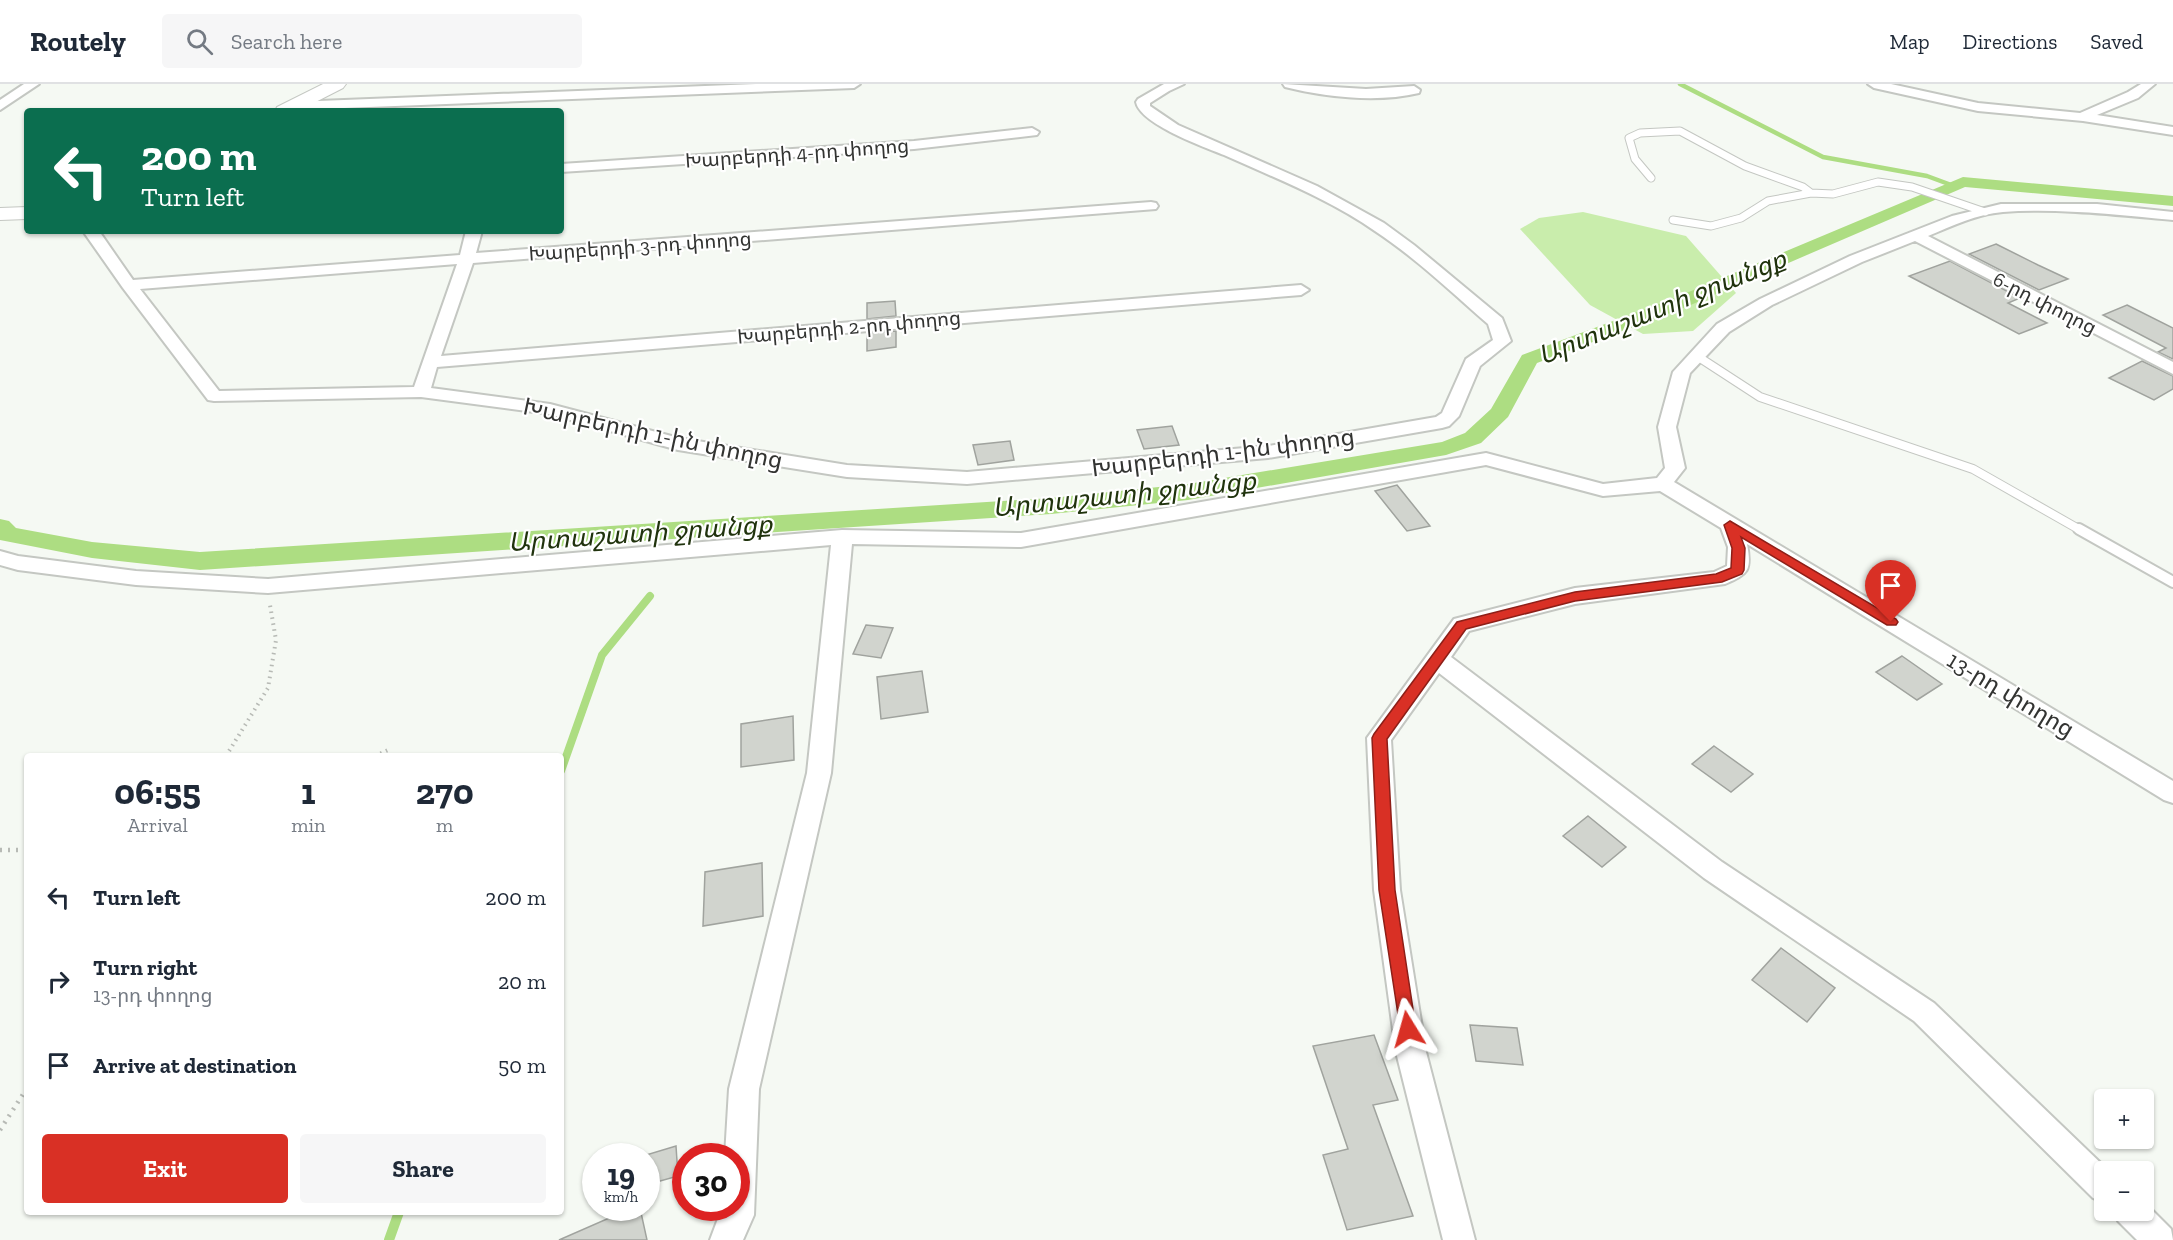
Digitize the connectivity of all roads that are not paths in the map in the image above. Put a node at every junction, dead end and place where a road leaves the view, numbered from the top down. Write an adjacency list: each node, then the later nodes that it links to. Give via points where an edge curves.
1 (33, 84): 12 (street)
2 (337, 84): 13 (street)
3 (508, 84): 11 (street)
4 (854, 84): 11 (street)
5 (1178, 84): 36 (street, Խարբերդի 1-ին փողոց, via 1143,102 1148,113 1173,128 1312,189 1379,226 1496,322 1502,340 1472,363 1450,416 1442,422 1268,452 967,478 847,471 678,444 550,409)
6 (1288, 84): 10 (street, via 1351,94)
7 (1874, 84): 9 (street)
8 (2149, 84): 15 (street)
9 (1893, 86): 15 (street, via 1978,107)
10 (1414, 90)
11 (500, 105): 14 (street)
12 (0, 106)
13 (290, 108)
14 (341, 108)
15 (2083, 117): 16 (street)
16 (2173, 131)
17 (1032, 132): 18 (street, Խարբերդի 4-րդ փողոց, via 903,146)
18 (564, 168)
19 (1651, 178): 20 (lane, via 1635,159 1629,138 1640,133 1680,131 1744,166)
20 (1811, 193): 22 (lane, via 1833,194 1878,182 1922,190); 26 (lane, via 1768,201 1741,218 1711,226)
21 (1150, 206): 30 (street, Խարբերդի 3-րդ փողոց)
22 (1985, 212): 25 (street, via 2001,208 2097,208); 29 (street, via 1956,219)
23 (24, 213): 24 (street)
24 (0, 214)
25 (2173, 216)
26 (1673, 220)
27 (93, 234): 31 (street, Խարբերդի 1-ին փողոց)
28 (473, 234): 30 (street)
29 (1917, 236): 33 (street, via 1856,259 1766,302 1723,328); 35 (street, 6-րդ փողոց)
30 (467, 260): 31 (street, Խարբերդի 3-րդ փողոց); 34 (street)
31 (129, 285): 36 (street, Խարբերդի 1-ին փողոց, via 214,396)
32 (1301, 290): 34 (street, Խարբերդի 2-րդ փողոց)
33 (1697, 356): 37 (street, via 1682,372 1667,428 1676,468); 41 (lane, via 1760,397 1973,469)
34 (430, 362): 36 (street)
35 (2173, 369)
36 (421, 393)
37 (1664, 484): 38 (street, 13-րդ փողոց); 39 (street, via 1603,490 1486,459 1021,540)
38 (1730, 525): 42 (street, via 1738,548 1737,570 1718,579 1575,596 1462,625); 43 (street, 13-րդ փողոց)
39 (842, 537): 40 (street, via 268,586 136,578); 46 (street, via 819,773 744,1089 738,1215)
40 (0, 558)
41 (2173, 582)
42 (1436, 658): 44 (street, via 1713,870 1924,1012); 47 (street, via 1379,738 1387,890 1411,1052)
43 (2173, 792)
44 (2094, 1177)
45 (2140, 1221): 48 (street)
46 (726, 1240)
47 (1459, 1240)
48 (2160, 1240)

